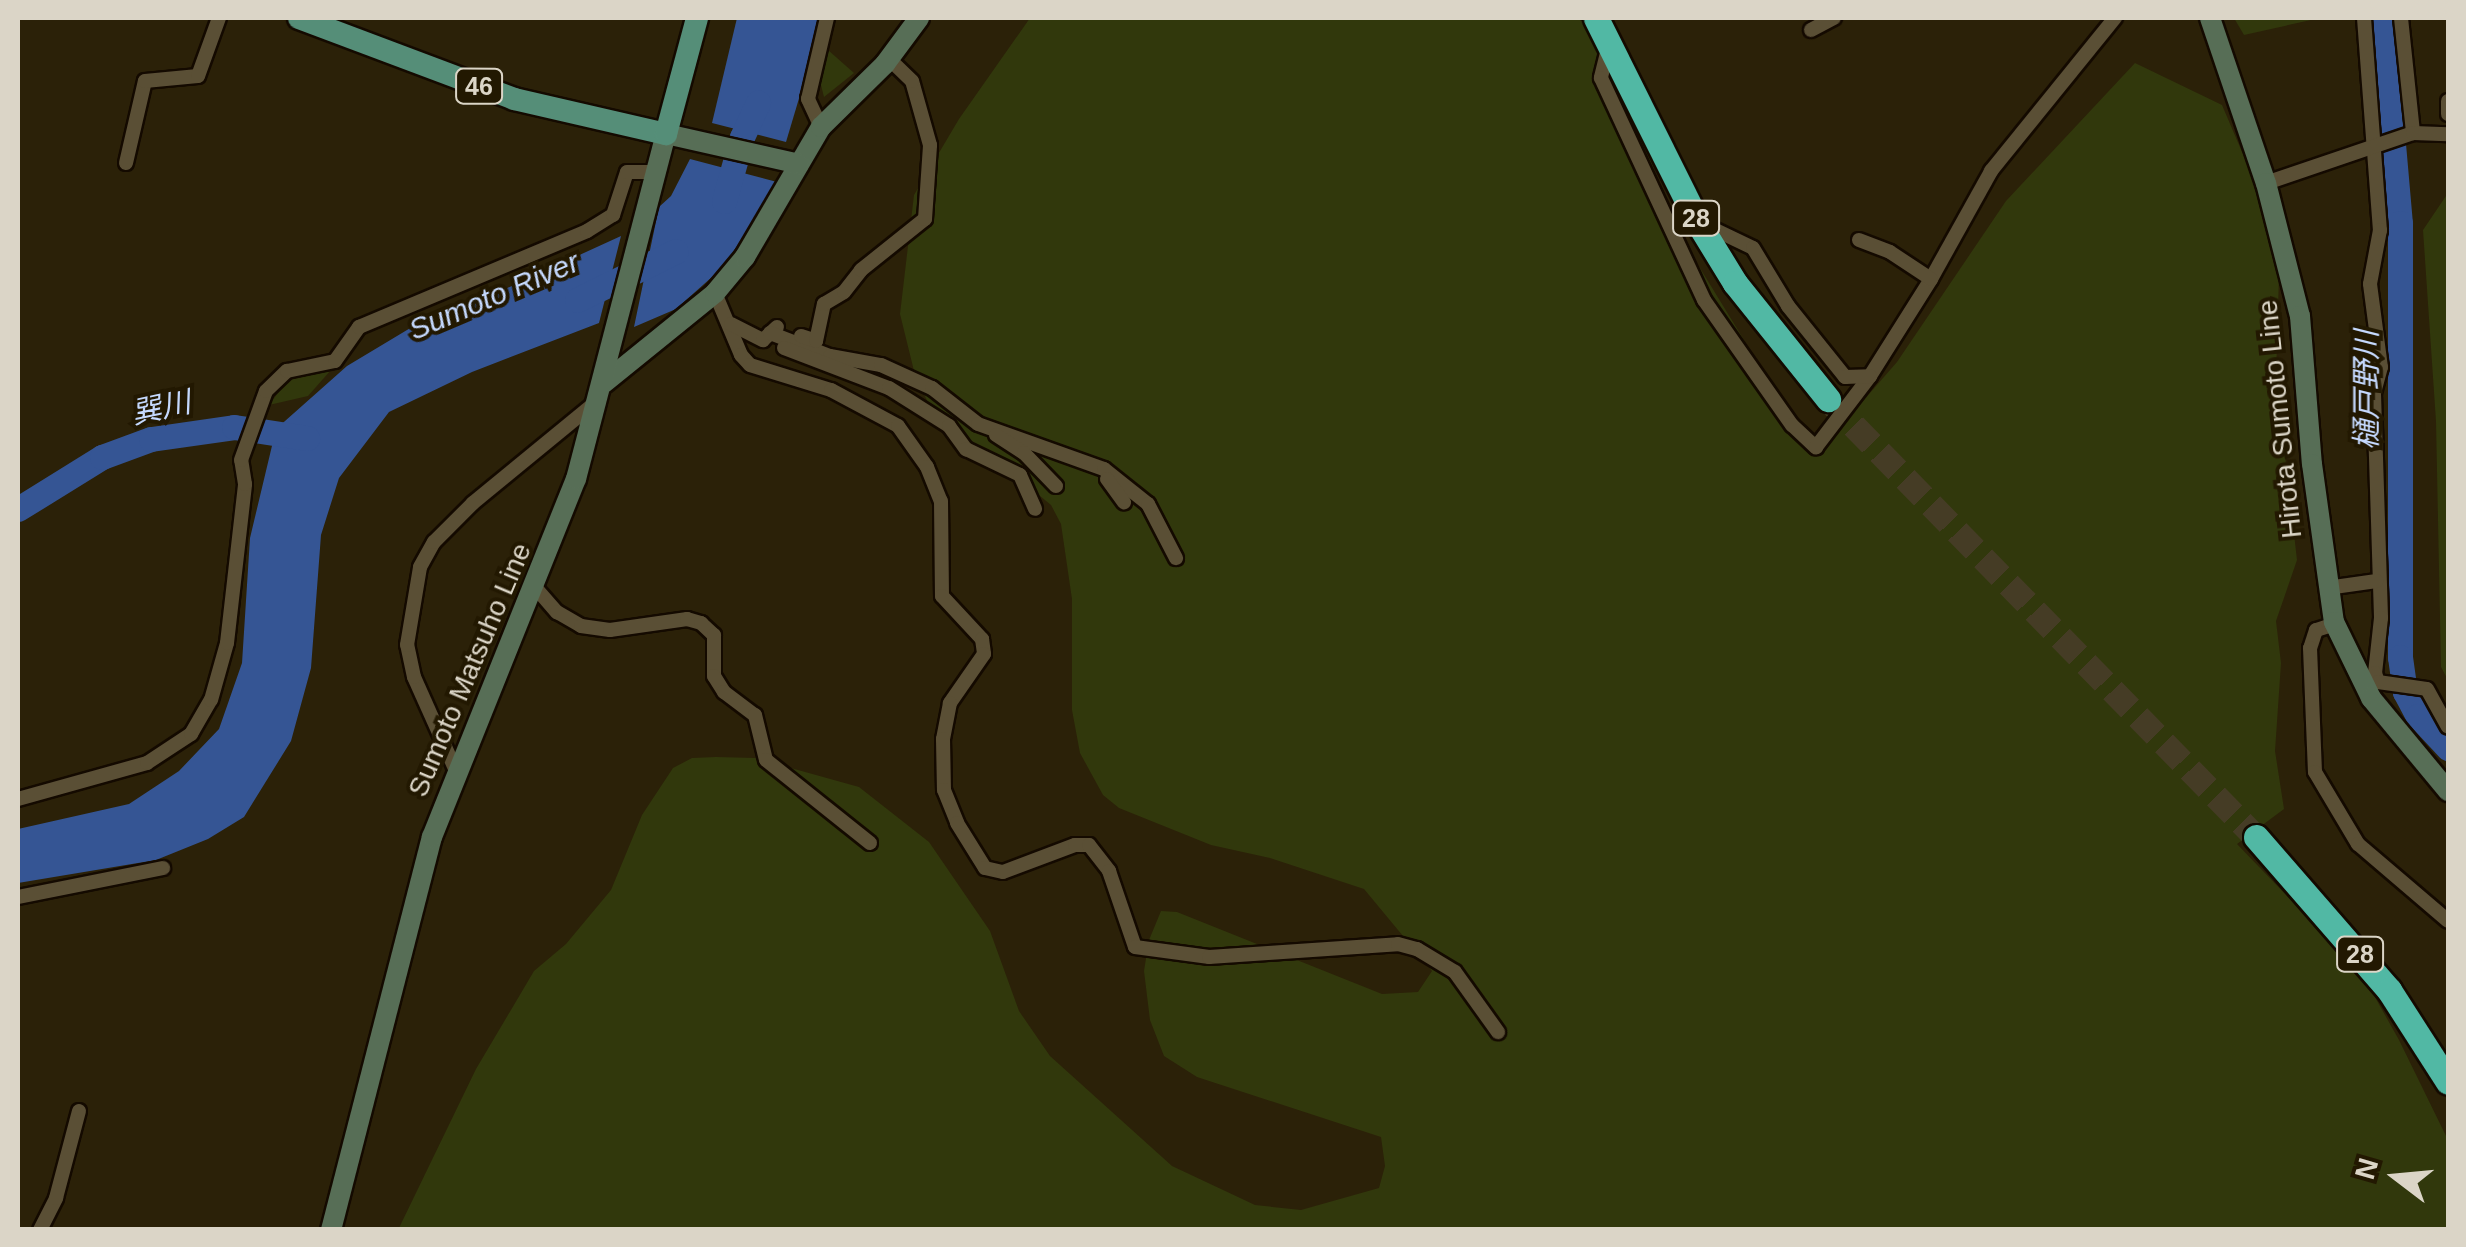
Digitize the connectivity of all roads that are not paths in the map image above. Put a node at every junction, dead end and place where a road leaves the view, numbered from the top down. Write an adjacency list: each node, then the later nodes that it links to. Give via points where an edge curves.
1 (219, 18): 22 (street, via 198,76 144,81)
2 (298, 18): 18 (main road, 46, via 514,99)
3 (697, 18): 18 (main road)
4 (827, 18): 17 (street, via 808,99)
5 (919, 18): 14 (main road)
6 (1596, 18): 13 (highway, 28)
7 (1834, 18): 12 (street)
8 (2115, 18): 28 (street, via 1990,171)
9 (2210, 18): 25 (main road, Hirota Sumoto Line)
10 (2364, 18): 21 (street)
11 (2401, 18): 19 (street)
12 (1811, 30)
13 (1609, 46): 26 (highway, 28); 32 (street, via 1601,78 1667,226 1704,300 1792,426 1816,447)
14 (889, 59): 17 (main road); 31 (street, via 912,80 930,145 925,218 824,304 816,342 777,327)
15 (2448, 101): 16 (street)
16 (2448, 114)
17 (821, 127): 23 (main road)
18 (666, 134): 23 (main road); 24 (main road, Sumoto Matsuho Line)
19 (2413, 134): 20 (street); 21 (street)
20 (2448, 134)
21 (2375, 148): 25 (street); 41 (street, via 2380,230 2370,284 2382,367 2374,394)
22 (126, 163)
23 (794, 163): 29 (main road, via 745,258)
24 (656, 172): 33 (main road, Sumoto Matsuho Line); 48 (street, via 627,172 613,215 587,231 390,312 359,328 335,361 287,371 266,391 241,460 245,484 227,643 212,700 191,734 147,763)
25 (2266, 183): 43 (main road, Hirota Sumoto Line, via 2300,316)
26 (1697, 222): 32 (street, via 1753,248 1845,378); 34 (highway, 28, via 1746,298)
27 (1858, 240): 28 (street)
28 (1931, 279): 32 (street)
29 (715, 293): 30 (street); 33 (main road)
30 (731, 324): 31 (street); 54 (street, via 750,365 831,390 898,426 927,467 942,501 942,596 982,639 984,654 950,703 942,739 944,790 985,868 1003,872 1089,845 1109,871 1135,947 1209,957 1398,944 1416,949 1455,972)
31 (767, 337): 35 (street, via 881,366 932,388); 39 (street, via 890,388 949,426 966,449 1020,476)
32 (1870, 376)
33 (601, 391): 42 (main road, Sumoto Matsuho Line); 46 (street, via 473,502 420,567 407,645 414,677)
34 (1828, 399)
35 (978, 424): 36 (street); 37 (street, via 1024,453)
36 (1097, 466): 38 (street); 40 (street, via 1148,504)
37 (1056, 486)
38 (1124, 502)
39 (1035, 509)
40 (1176, 558)
41 (2376, 581): 43 (street); 45 (street, via 2378,682 2427,689)
42 (534, 586): 46 (main road, Sumoto Matsuho Line); 50 (street, via 581,626 701,624 714,635 714,676 754,714 766,760)
43 (2327, 588): 44 (main road, Hirota Sumoto Line)
44 (2335, 624): 47 (main road, Hirota Sumoto Line, via 2370,698); 53 (street, via 2316,630 2311,642 2315,772 2358,844)
45 (2448, 726)
46 (456, 771): 58 (main road, Sumoto Matsuho Line, via 432,837)
47 (2448, 791)
48 (18, 799)
49 (2256, 837): 55 (highway, 28, via 2378,977)
50 (870, 844)
51 (163, 868): 52 (street)
52 (18, 897)
53 (2448, 921)
54 (1498, 1032)
55 (2448, 1082)
56 (80, 1110): 57 (street, via 56,1198)
57 (40, 1230)
58 (331, 1230)

